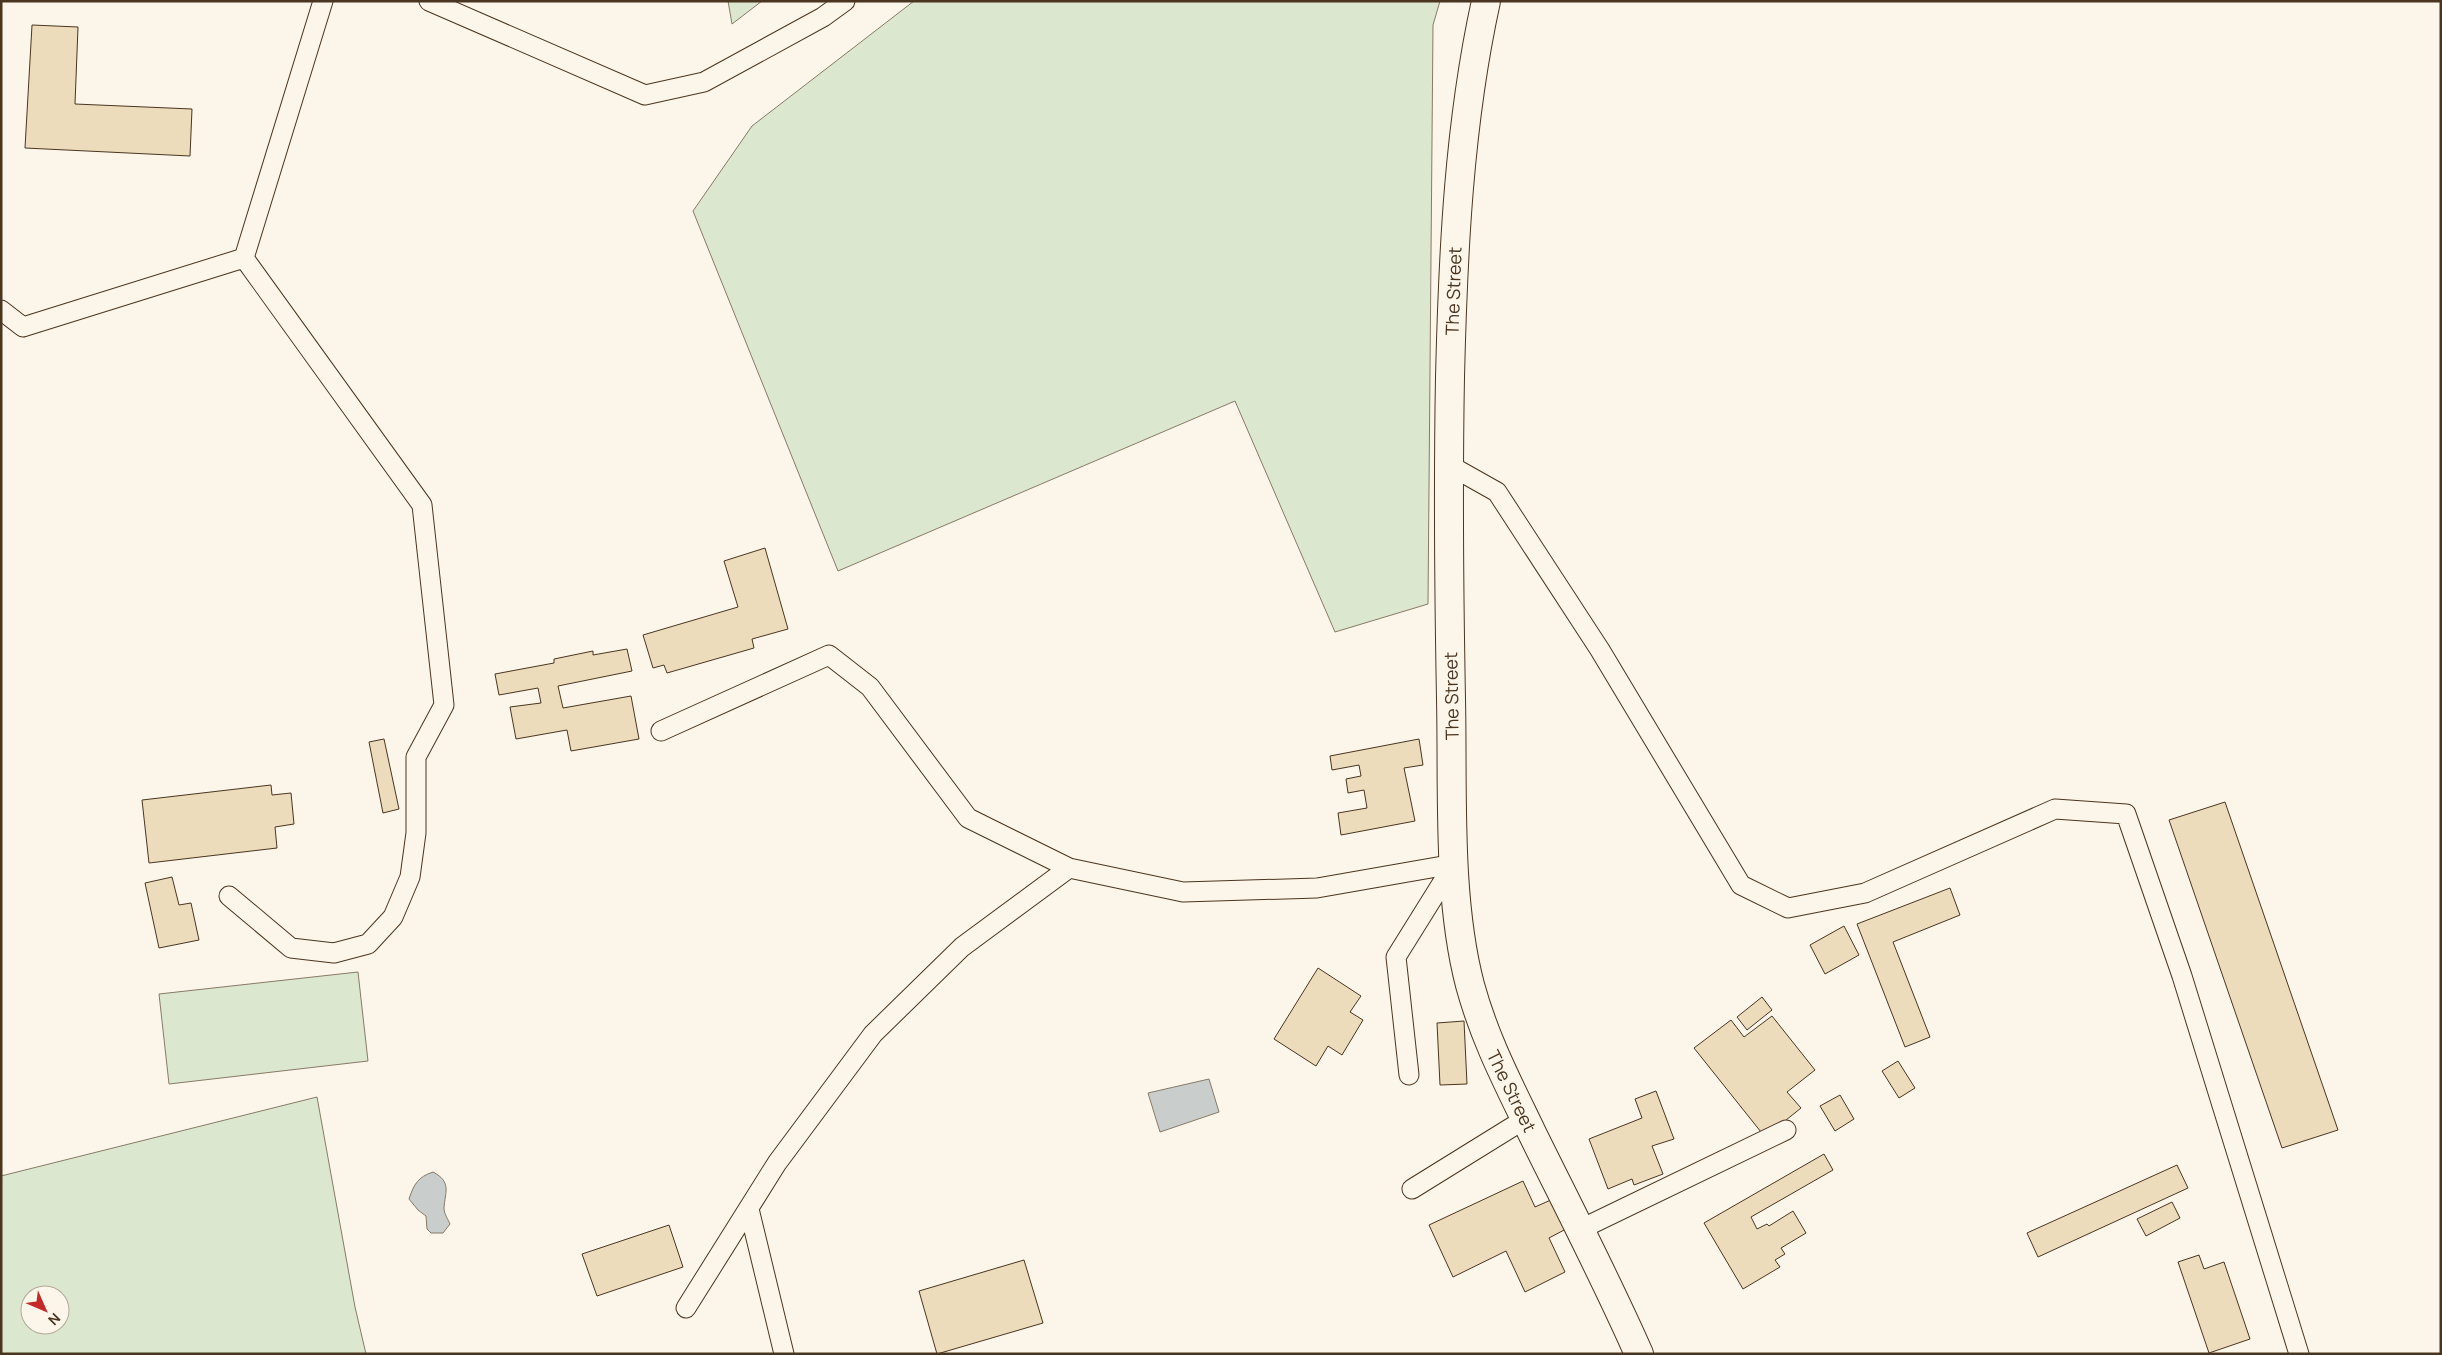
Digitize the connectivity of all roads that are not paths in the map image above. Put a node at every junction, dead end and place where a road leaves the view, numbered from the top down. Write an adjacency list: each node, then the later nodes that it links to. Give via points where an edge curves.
1 (323, 1): 5 (lane)
2 (430, 1): 3 (lane, via 645,95 704,82 823,17)
3 (845, 1)
4 (1486, 1): 7 (street, The Street, via 1470,95 1457,210)
5 (244, 258): 6 (lane, via 23,327); 11 (lane, via 422,505 444,705 416,757 416,833 410,877 393,917 368,944 334,953 291,948)
6 (1, 310)
7 (1449, 465): 9 (street, The Street); 21 (lane, via 1497,492 1600,650 1741,885 1788,908 1865,893 2055,809 2126,814 2182,976)
8 (661, 731): 10 (lane, via 829,655 870,688 968,818)
9 (1454, 864): 10 (lane, via 1317,888 1183,892); 12 (lane, via 1396,957); 13 (street, The Street, via 1470,983 1492,1053)
10 (1069, 868): 16 (lane, via 962,948 873,1034 778,1163)
11 (229, 896)
12 (1409, 1075)
13 (1525, 1119): 15 (lane); 17 (street, The Street)
14 (1786, 1130): 17 (lane)
15 (1412, 1189)
16 (749, 1209): 18 (lane); 19 (lane)
17 (1579, 1230): 20 (street, The Street)
18 (686, 1308)
19 (784, 1354)
20 (1639, 1354)
21 (2299, 1354)

